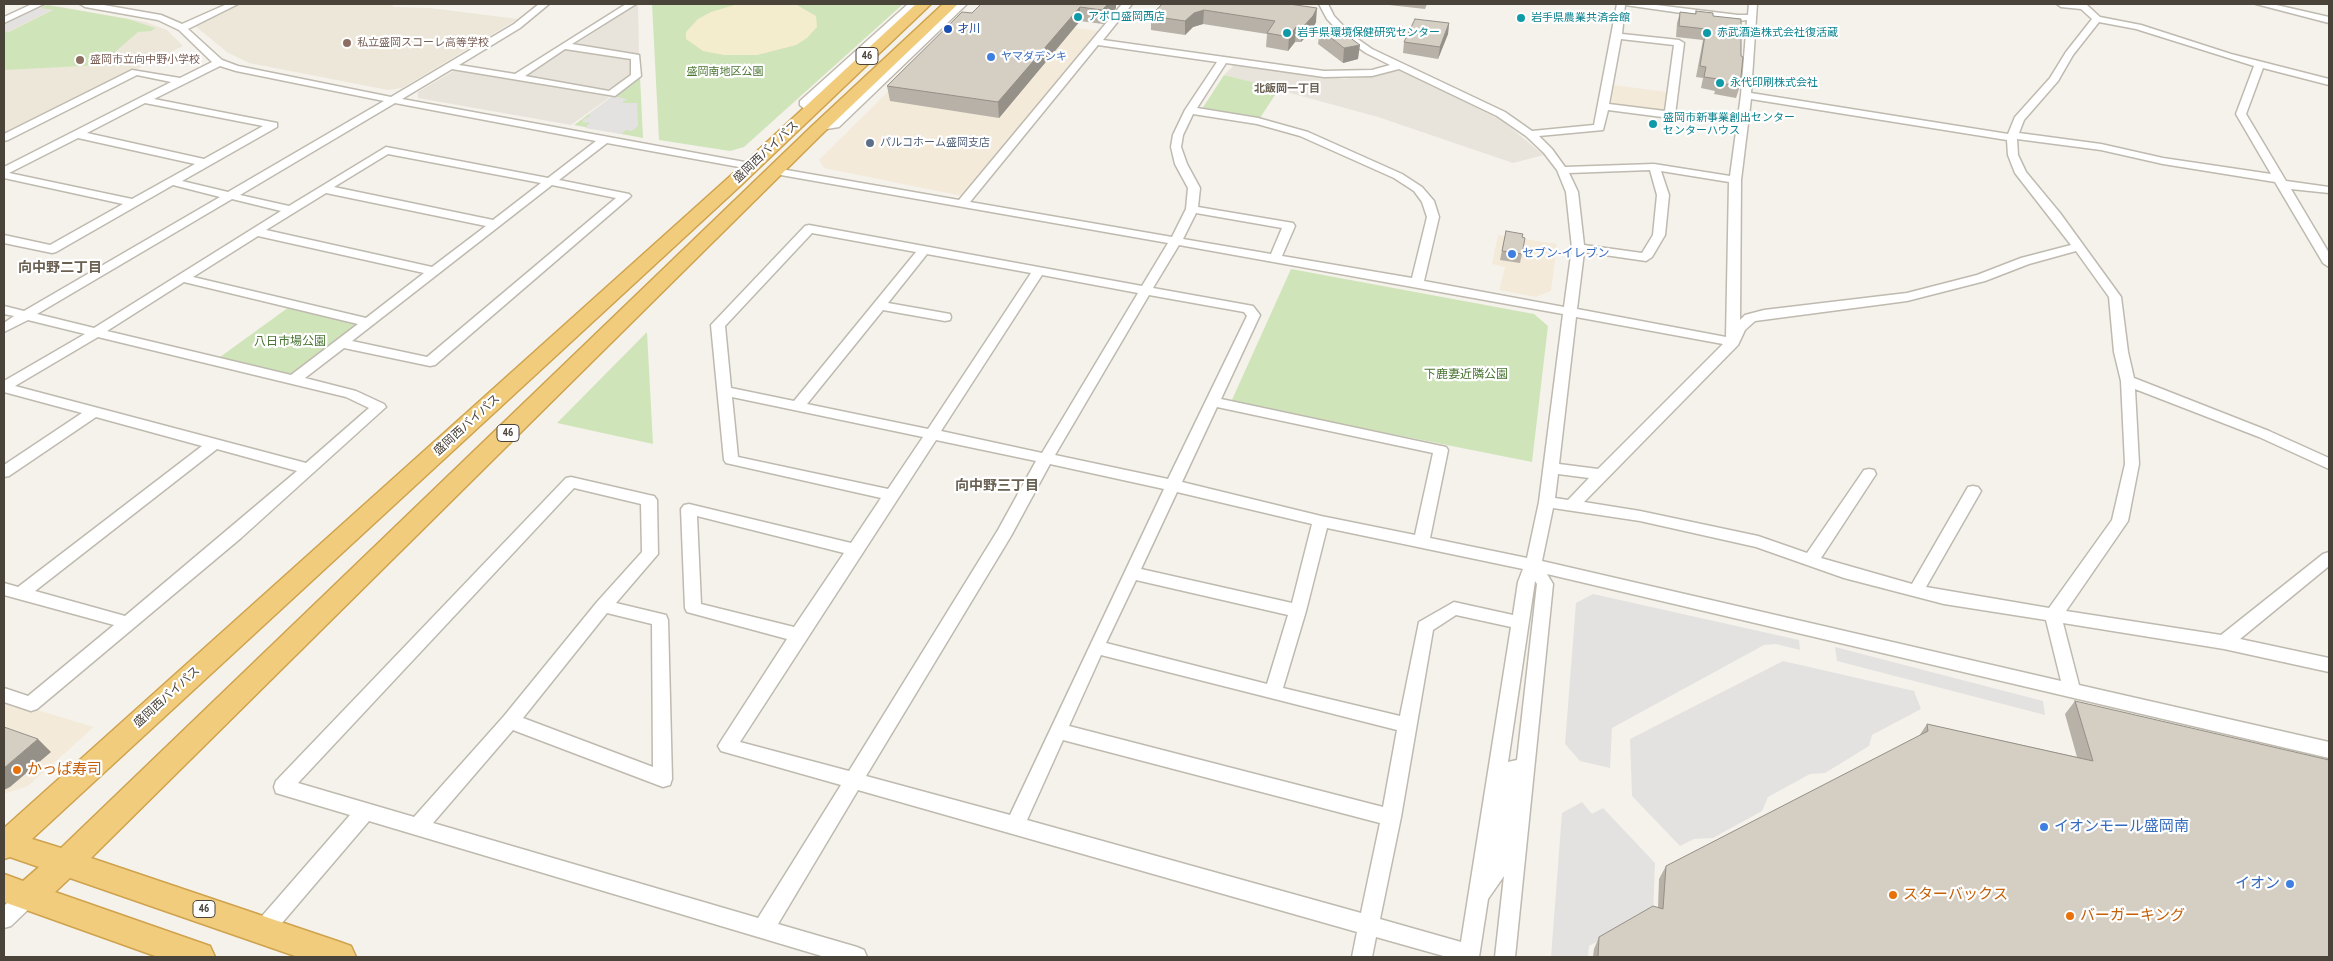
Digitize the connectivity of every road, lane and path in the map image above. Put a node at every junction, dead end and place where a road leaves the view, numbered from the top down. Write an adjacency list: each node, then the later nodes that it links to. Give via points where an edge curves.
1 (39, 4): 21 (street)
2 (85, 4): 23 (street, via 147,15)
3 (234, 4): 23 (street)
4 (544, 4): 30 (street, via 517,26)
5 (632, 4): 26 (street)
6 (913, 4): 40 (street, via 804,103)
7 (924, 4): 40 (highway, 盛岡西バイパス / 46)
8 (951, 4): 40 (highway, 盛岡西バイパス / 46)
9 (962, 4): 40 (street, via 835,125)
10 (1127, 4): 25 (street)
11 (1324, 4): 31 (street, via 1330,17 1349,36)
12 (1620, 4): 24 (street)
13 (1630, 4): 19 (street)
14 (1684, 4): 19 (street, via 1727,9)
15 (1753, 4): 19 (street)
16 (2061, 4): 18 (street)
17 (2261, 4): 22 (street)
18 (2084, 6): 20 (street)
19 (1752, 17): 35 (street)
20 (2097, 19): 29 (street, via 2138,27); 43 (street, via 2019,119)
21 (4, 20)
22 (2329, 20)
23 (182, 28): 28 (street)
24 (1617, 36): 38 (street); 38 (street, via 1679,43 1670,115)
25 (1096, 42): 27 (street); 61 (street)
26 (564, 46): 32 (street); 32 (street, via 636,57 636,76 610,94)
27 (1223, 60): 31 (street, via 1324,74 1372,73); 39 (street)
28 (219, 62): 33 (street); 37 (street, via 257,74)
29 (2260, 64): 34 (street); 56 (street, via 2240,114)
30 (451, 66): 32 (street); 37 (street)
31 (1398, 66): 42 (street, via 1501,114)
32 (517, 77)
33 (180, 81): 36 (street); 44 (street, via 136,72)
34 (2329, 82)
35 (1746, 94): 43 (street); 53 (street)
36 (144, 100): 41 (street); 46 (street, via 273,125)
37 (393, 100): 45 (street); 59 (street)
38 (1604, 106): 42 (street, via 1600,128)
39 (1190, 110): 62 (street, via 1180,127 1176,146 1194,188); 76 (street, via 1258,121 1304,134 1398,176 1418,189 1428,201 1433,217)
40 (814, 119): 47 (highway, 盛岡西バイパス / 46); 51 (highway, 盛岡西バイパス / 46)
41 (76, 134): 46 (street); 50 (street)
42 (1530, 134): 49 (street)
43 (2012, 136): 56 (street, via 2101,147); 68 (street, via 2013,155 2021,173)
44 (4, 138)
45 (605, 139): 47 (street); 55 (street)
46 (206, 163): 54 (street)
47 (750, 166): 141 (highway, 盛岡西バイパス / 46)
48 (1654, 167): 49 (street); 53 (street); 69 (street, via 1663,195 1658,235 1646,258)
49 (1562, 170): 69 (street, via 1572,192)
50 (4, 171)
51 (775, 171): 61 (street); 142 (highway, 盛岡西バイパス / 46)
52 (4, 175): 60 (street)
53 (1735, 180): 86 (street)
54 (173, 182): 59 (street); 60 (street)
55 (551, 182): 57 (street, via 386,150); 64 (street); 87 (street, via 625,196 430,362)
56 (2281, 182): 58 (street); 72 (street)
57 (325, 189): 63 (street); 64 (street)
58 (2329, 190)
59 (231, 196): 63 (street); 81 (street)
60 (134, 203): 66 (street, via 52,249)
61 (962, 204): 67 (street)
62 (1192, 209): 67 (street); 71 (street, via 1289,226)
63 (290, 210): 65 (street)
64 (495, 224): 73 (street)
65 (257, 232): 73 (street); 75 (street)
66 (4, 239)
67 (1175, 242): 71 (street); 77 (street)
68 (2077, 246): 86 (street, via 1981,278 1907,297 1764,314 1750,318 1739,328); 89 (street, via 2115,296 2121,352)
69 (1578, 248): 80 (street)
70 (924, 250): 74 (street); 78 (street); 91 (street, via 809,229 718,325)
71 (1275, 258): 76 (street)
72 (2329, 263)
73 (432, 271): 83 (street)
74 (1039, 271): 77 (street); 95 (street)
75 (182, 278): 83 (street); 85 (street)
76 (1417, 283): 80 (street)
77 (1145, 290): 92 (street, via 1248,309 1254,315); 97 (street)
78 (879, 305): 82 (street); 93 (street)
79 (4, 310): 81 (street)
80 (1571, 312): 86 (street); 99 (street)
81 (25, 315): 84 (street); 85 (street)
82 (944, 317)
83 (368, 322): 87 (street)
84 (4, 328)
85 (95, 333): 88 (street); 90 (street)
86 (1733, 342): 103 (street)
87 (341, 343): 88 (street)
88 (294, 380): 100 (street, via 351,394 379,407)
89 (2128, 380): 98 (street, via 2264,434); 121 (street, via 2132,464 2120,521)
90 (4, 387): 94 (street)
91 (724, 391): 93 (street); 106 (street, via 731,460)
92 (1214, 402): 104 (street); 110 (street, via 1441,450)
93 (798, 406): 95 (street)
94 (94, 412): 96 (street); 101 (street)
95 (932, 434): 97 (street); 106 (street)
96 (214, 444): 100 (street); 118 (street)
97 (1045, 459): 104 (street); 136 (street, via 1005,532)
98 (2329, 464)
99 (1550, 468): 103 (street); 107 (street)
100 (309, 469): 122 (street)
101 (4, 472)
102 (1870, 474): 113 (street)
103 (1602, 475): 108 (street)
104 (1175, 486): 109 (street); 115 (street)
105 (1973, 491): 117 (street)
106 (891, 495): 111 (street)
107 (1547, 502): 108 (street); 114 (street)
108 (1572, 505): 113 (street, via 1758,542)
109 (1320, 521): 110 (street); 120 (street)
110 (1421, 541): 114 (street)
111 (856, 550): 124 (street); 124 (street, via 689,509 693,608)
112 (2329, 558): 125 (street)
113 (1810, 560): 117 (street)
114 (1533, 565): 123 (street, via 1526,582); 128 (street); 135 (street, via 1545,584)
115 (1133, 573): 120 (street); 126 (street)
116 (4, 589): 118 (street)
117 (1916, 591): 121 (street)
118 (21, 594): 122 (street)
119 (603, 606): 131 (street); 131 (street, via 660,620 663,780); 137 (street, via 650,554 649,500 571,482 283,787)
120 (1298, 611): 129 (street)
121 (2054, 616): 125 (street); 128 (street)
122 (128, 623): 130 (street, via 31,704)
123 (1519, 623): 132 (street, via 1454,608 1425,628); 144 (street)
124 (798, 635): 136 (street, via 727,746)
125 (2224, 642): 127 (street)
126 (1096, 647): 129 (street); 133 (street)
127 (2329, 665)
128 (2072, 691): 134 (street)
129 (1273, 693): 132 (street)
130 (4, 695)
131 (510, 721): 140 (street)
132 (1407, 725): 138 (street)
133 (1058, 731): 138 (street); 139 (street)
134 (2329, 750)
135 (1525, 768): 144 (street, via 1514,768 1502,859); 154 (street)
136 (855, 781): 139 (street); 147 (street)
137 (366, 811): 140 (street); 148 (street)
138 (1391, 817): 146 (street)
139 (1015, 825): 146 (street)
140 (419, 826): 147 (street)
141 (5, 844): 142 (highway, 盛岡西バイパス / 46)
142 (66, 863): 143 (highway, 盛岡西バイパス / 46); 148 (highway, 盛岡西バイパス / 46)
143 (16, 892): 145 (street); 150 (highway)
144 (1478, 900): 149 (street)
145 (4, 919)
146 (1369, 925): 149 (street); 153 (street)
147 (762, 929): 152 (street)
148 (263, 930): 151 (highway, 盛岡西バイパス / 46)
149 (1470, 956)
150 (200, 957)
151 (340, 957)
152 (857, 957)
153 (1362, 957)
154 (1505, 957)

